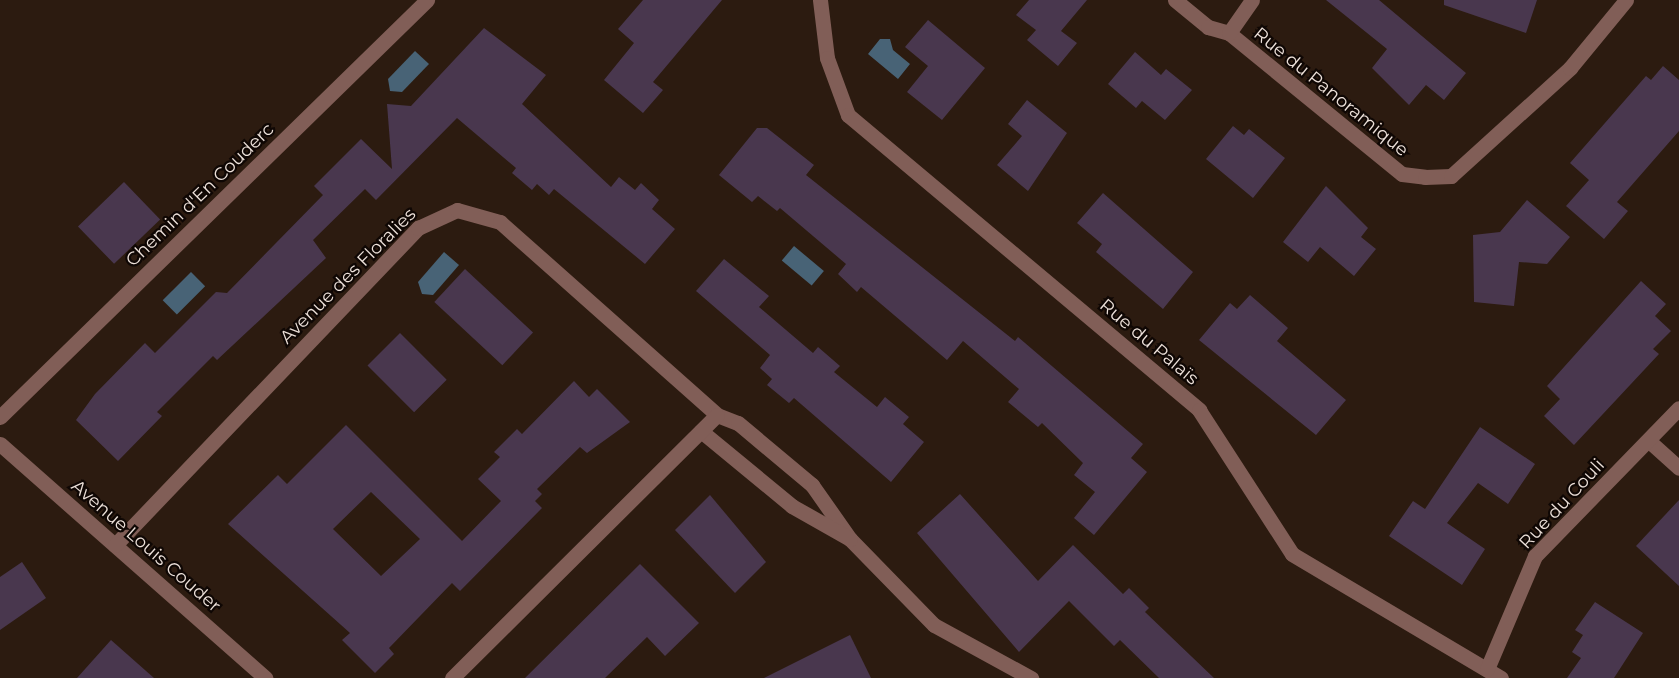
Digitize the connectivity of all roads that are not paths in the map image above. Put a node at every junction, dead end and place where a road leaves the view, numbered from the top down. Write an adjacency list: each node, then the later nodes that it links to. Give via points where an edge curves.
1 (428, 0): 9 (street, Chemin d'En Couderc)
2 (820, 0): 16 (street, Rue du Palaïs, via 827,58 848,115 1199,410 1292,554)
3 (1175, 0): 6 (street, Rue du Panoramique, via 1208,27)
4 (1252, 0): 6 (street, Rue du Panoramique)
5 (1626, 0): 6 (street, Rue du Panoramique, via 1570,68 1451,176 1402,174)
6 (1228, 33)
7 (1679, 408): 11 (street, Rue du Couli)
8 (717, 415): 10 (street); 14 (street, Avenue des Floralies, via 738,423 812,485); 15 (street, Avenue des Floralies, via 500,222 457,210 418,228)
9 (0, 417)
10 (701, 431): 14 (street, via 792,506); 18 (street)
11 (1649, 441): 13 (street); 16 (street, Rue du Couli, via 1535,556)
12 (0, 444): 15 (street, Avenue Louis Couder)
13 (1679, 468)
14 (850, 539): 19 (street, via 934,625)
15 (115, 545): 17 (street, Avenue Louis Couder)
16 (1487, 669): 20 (street, Rue du Palaïs)
17 (265, 678)
18 (452, 678)
19 (1031, 678)
20 (1501, 678)

